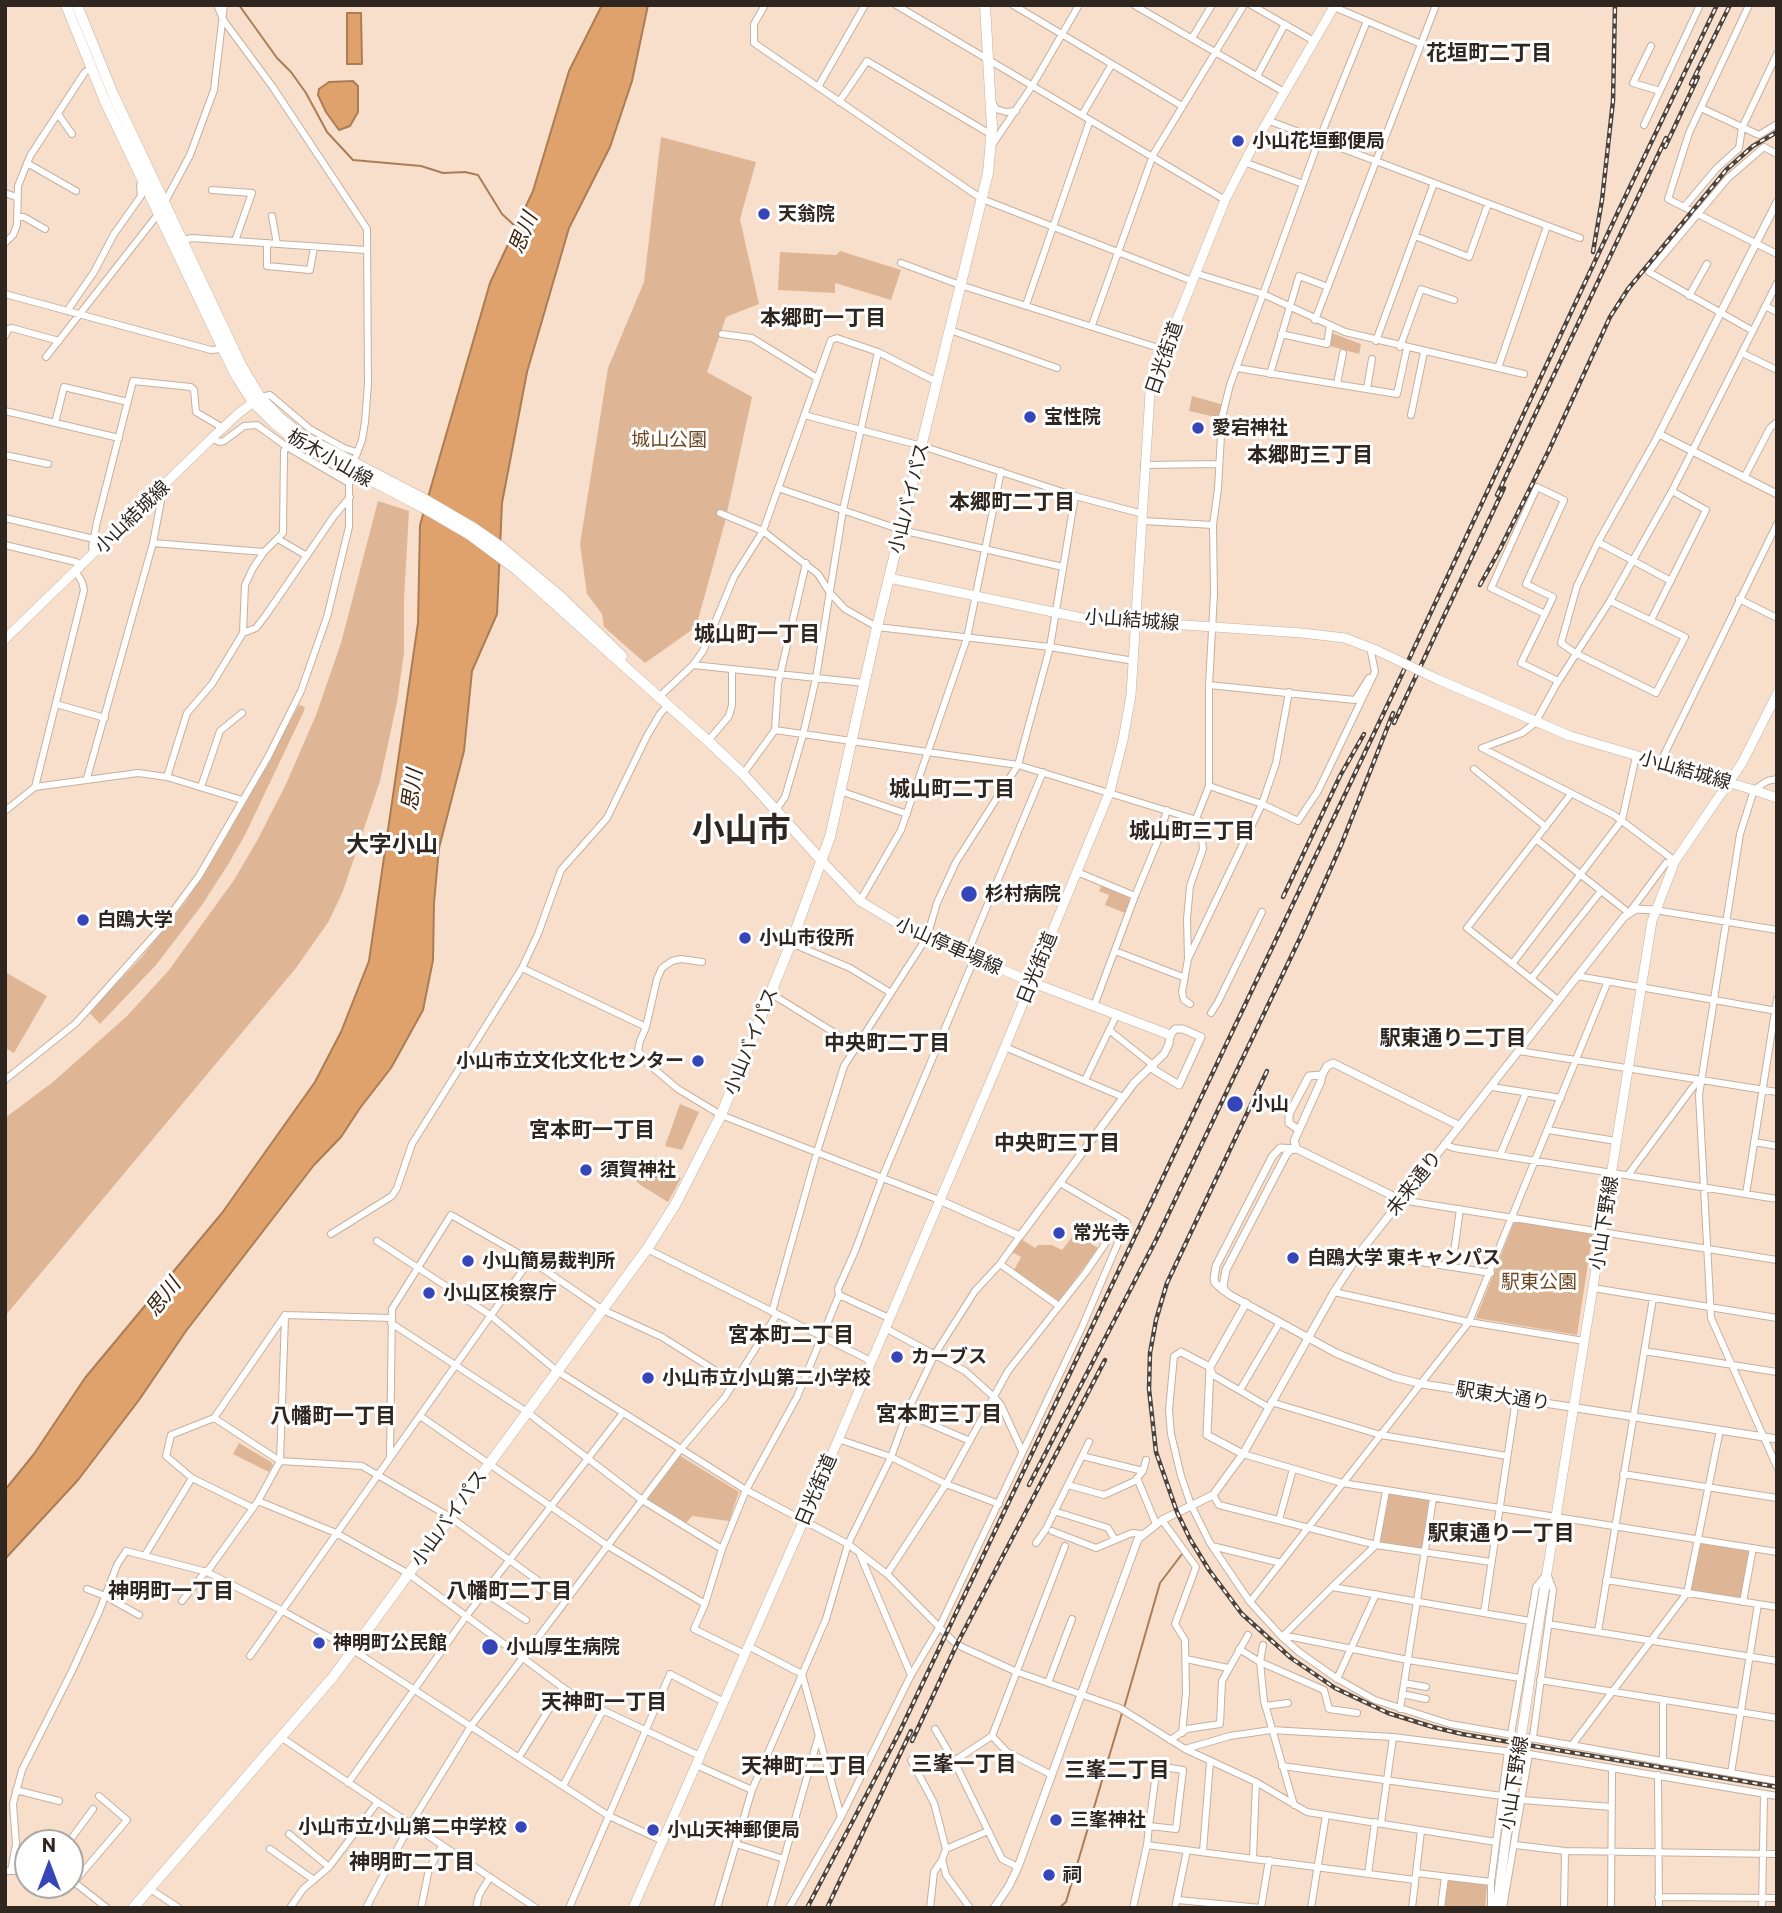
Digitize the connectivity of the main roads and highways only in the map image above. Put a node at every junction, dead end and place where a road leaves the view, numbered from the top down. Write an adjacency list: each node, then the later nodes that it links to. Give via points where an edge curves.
1 (66, 5): 5 (main road, 栃木小山線)
2 (76, 5): 5 (main road, 栃木小山線)
3 (985, 5): 7 (main road, 小山バイパス, via 992,140 982,199)
4 (1334, 6): 8 (main road, 日光街道, via 1225,200 1150,393)
5 (95, 67): 6 (main road, 栃木小山線, via 183,240); 6 (main road, 栃木小山線, via 223,349 242,388)
6 (256, 399): 9 (main road, 小山結城線); 13 (main road, 栃木小山線, via 275,424 298,442 370,476 470,535 517,570 599,638 743,774)
7 (889, 578): 8 (main road, 小山結城線, via 1056,613); 13 (main road, 小山バイパス)
8 (1137, 622): 11 (main road, 小山結城線, bridge, via 1335,637 1373,648 1570,736); 14 (main road, 日光街道, via 1128,721 1110,791)
9 (5, 639)
10 (1777, 694): 11 (main road, 小山下野線)
11 (1729, 783): 12 (main road, 小山結城線); 18 (main road, 小山下野線, bridge, via 1675,861 1655,910)
12 (1777, 799)
13 (822, 861): 14 (main road, 小山停車場線, via 860,901 886,918); 16 (main road, 小山バイパス, via 720,1115 675,1205 647,1249 321,1693)
14 (1031, 982): 15 (main road, 小山停車場線); 17 (main road, 日光街道)
15 (1170, 1039)
16 (133, 1908)
17 (634, 1908)
18 (1497, 1908)

